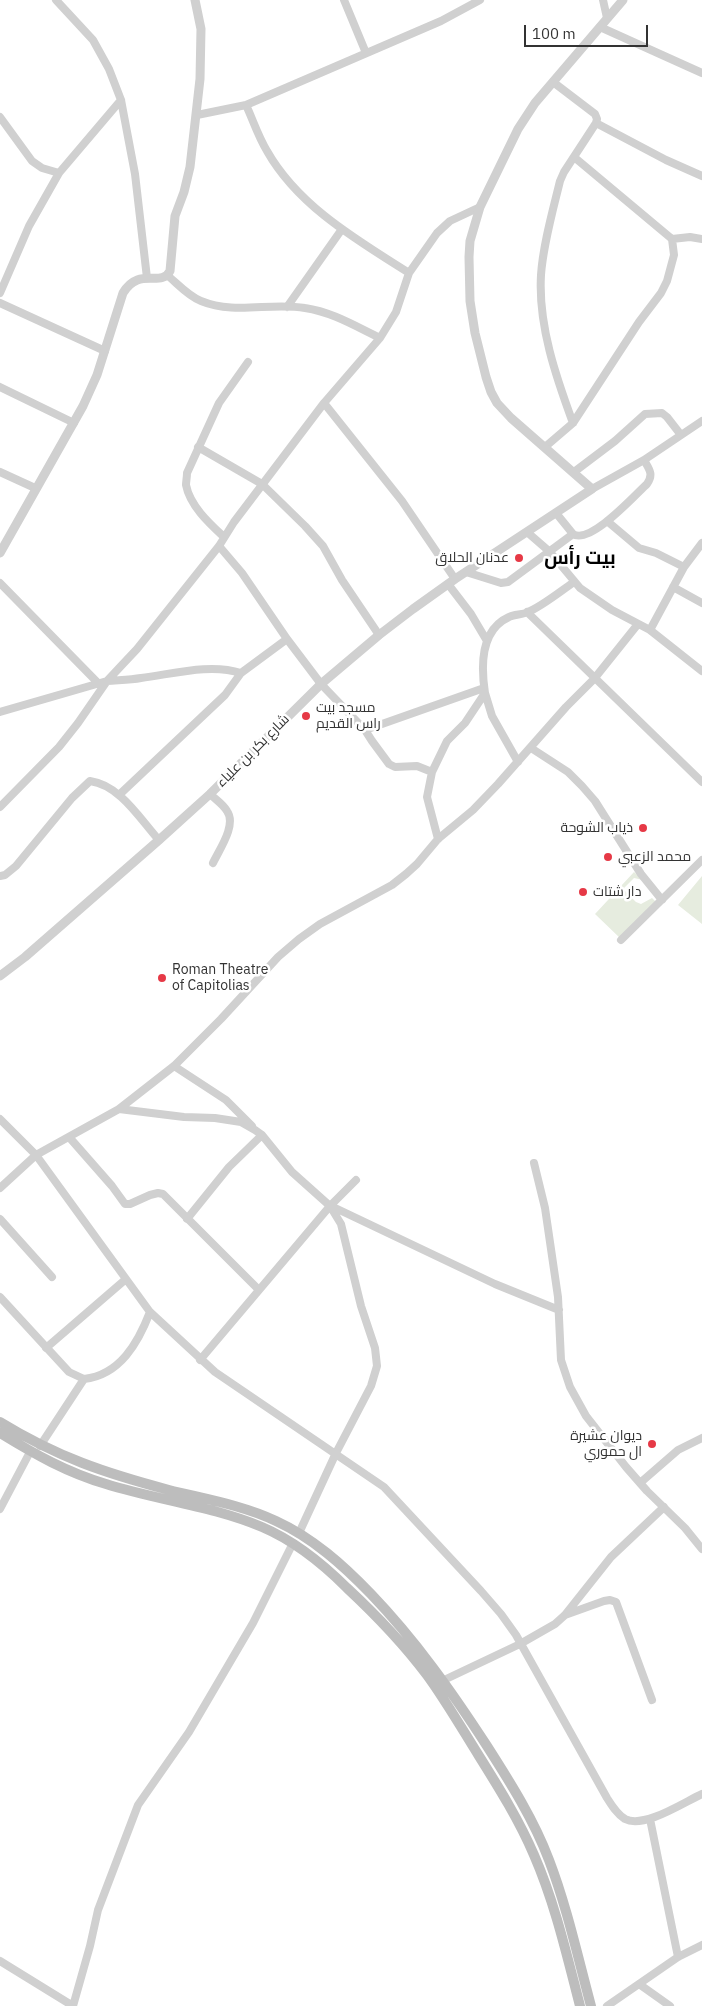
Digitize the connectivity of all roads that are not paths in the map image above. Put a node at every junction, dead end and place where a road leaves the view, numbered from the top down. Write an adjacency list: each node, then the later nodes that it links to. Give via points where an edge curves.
1 (56, 0): 12 (street, via 93,40)
2 (195, 0): 14 (street, via 201,29)
3 (344, 0): 9 (street)
4 (480, 0): 9 (street, via 442,21)
5 (603, 0): 7 (street)
6 (623, 0): 7 (street)
7 (607, 18): 8 (street)
8 (600, 27): 10 (street); 11 (street)
9 (366, 53): 13 (street)
10 (702, 73)
11 (553, 82): 16 (street, via 595,114); 20 (street, via 518,129)
12 (122, 100): 18 (street); 26 (street, via 135,174)
13 (246, 105): 14 (street); 21 (street, via 266,150 282,174)
14 (196, 115): 25 (street, via 187,180 175,216)
15 (0, 117): 18 (street, via 32,161)
16 (596, 123): 17 (street); 19 (street)
17 (574, 156): 23 (street); 37 (street, via 560,181 541,274 546,331)
18 (59, 173): 27 (street, via 29,226)
19 (702, 176)
20 (480, 207): 24 (street, via 450,221); 39 (street, via 470,241 468,275 475,333 486,377 497,402)
21 (342, 229): 24 (street); 29 (street)
22 (702, 238): 23 (street)
23 (672, 239): 37 (street, via 674,255 661,293)
24 (409, 273): 30 (street, via 396,312)
25 (168, 275): 26 (street); 29 (street, via 200,301 240,308)
26 (147, 278): 31 (street, via 128,284)
27 (0, 293)
28 (0, 303): 31 (street)
29 (287, 307): 30 (street, via 326,312)
30 (380, 338): 34 (street)
31 (105, 351): 36 (street)
32 (248, 362): 40 (street, via 219,403)
33 (0, 387): 36 (street)
34 (324, 403): 44 (street); 60 (street, via 402,501)
35 (702, 421): 38 (street)
36 (74, 423): 45 (street)
37 (573, 423): 39 (street)
38 (681, 435): 41 (street); 43 (street, via 662,413 645,414)
39 (545, 446): 43 (street)
40 (198, 447): 44 (street); 51 (street, via 187,473 186,485 206,520)
41 (644, 460): 46 (street); 48 (street, via 652,473 651,478)
42 (0, 472): 45 (street)
43 (574, 472): 46 (street)
44 (262, 484): 51 (street); 68 (street, via 323,546)
45 (35, 488): 56 (street)
46 (592, 489): 47 (street, شارع بكر بن علياء)
47 (556, 513): 49 (street, شارع بكر بن علياء); 50 (street)
48 (607, 521): 50 (street, via 584,536); 58 (street, via 639,548)
49 (527, 532): 54 (street); 59 (street, شارع بكر بن علياء)
50 (573, 534): 54 (street)
51 (224, 537): 53 (street)
52 (702, 543): 55 (street)
53 (219, 546): 69 (street); 74 (street, via 137,649)
54 (550, 552): 59 (street, via 504,583); 61 (street)
55 (695, 552): 57 (street); 58 (street)
56 (0, 553)
57 (702, 557)
58 (684, 567): 63 (street)
59 (466, 572): 60 (street, شارع بكر بن علياء)
60 (451, 582): 68 (street, شارع بكر بن علياء); 70 (street)
61 (574, 582): 65 (street); 66 (street, via 612,610)
62 (0, 583): 75 (street)
63 (673, 586): 64 (street); 67 (street)
64 (702, 603)
65 (527, 612): 70 (street, via 502,620); 73 (street)
66 (638, 624): 67 (street); 73 (street)
67 (650, 630): 71 (street)
68 (379, 635): 76 (street, شارع بكر بن علياء)
69 (287, 639): 72 (street); 76 (street)
70 (487, 641): 77 (street, via 482,673)
71 (702, 671)
72 (241, 673): 74 (street, via 228,669 184,671); 85 (street, via 225,694)
73 (594, 679): 80 (street); 83 (street)
74 (106, 681): 75 (street); 86 (street, via 58,747)
75 (98, 684): 78 (street)
76 (321, 684): 79 (street); 84 (street, شارع بكر بن علياء)
77 (484, 691): 79 (street); 81 (street, via 492,716); 82 (street, via 465,723 447,741)
78 (0, 712)
79 (366, 730): 82 (street, via 391,766 417,766)
80 (531, 748): 81 (street); 92 (street, via 568,772 595,801 641,874)
81 (518, 762): 87 (street, via 473,810)
82 (432, 772): 87 (street, via 427,797)
83 (702, 782)
84 (210, 794): 88 (street, شارع بكر بن علياء); 90 (street, via 227,810 230,821)
85 (119, 795): 88 (street); 91 (street, via 100,782 90,780 16,866)
86 (0, 807)
87 (438, 839): 95 (street, via 417,864 392,885 320,924 278,956)
88 (159, 840): 94 (street, شارع بكر بن علياء)
89 (702, 860): 92 (street)
90 (213, 863)
91 (0, 876)
92 (662, 900): 93 (street)
93 (621, 940)
94 (0, 976)
95 (174, 1066): 96 (street); 98 (street, via 226,1100)
96 (120, 1109): 98 (street, via 241,1122); 99 (street)
97 (0, 1120): 100 (street)
98 (258, 1132): 104 (street, via 292,1172); 106 (street)
99 (68, 1137): 100 (street); 106 (street, via 125,1204 163,1194)
100 (36, 1155): 103 (street); 108 (street)
101 (534, 1162): 111 (street, via 545,1208)
102 (356, 1180): 104 (street)
103 (0, 1188)
104 (330, 1206): 109 (street); 111 (street); 121 (street, via 341,1224 377,1360 371,1386)
105 (0, 1219): 107 (street)
106 (187, 1219): 109 (street)
107 (52, 1277)
108 (126, 1279): 112 (street); 113 (street)
109 (259, 1290): 114 (street)
110 (0, 1297): 113 (street)
111 (558, 1310): 122 (street, via 562,1360 570,1387 586,1416)
112 (150, 1312): 114 (street); 115 (street, via 137,1342 123,1360 102,1374)
113 (46, 1348): 115 (street, via 69,1372)
114 (200, 1360): 121 (street)
115 (84, 1379): 119 (street)
116 (0, 1422): 119 (main road)
117 (0, 1433): 120 (main road)
118 (702, 1438): 122 (street, via 678,1450)
119 (40, 1446): 125 (main road, via 107,1473 255,1513)
120 (30, 1452): 124 (street); 126 (main road, via 104,1484 245,1520)
121 (336, 1453): 125 (street); 129 (street, via 400,1501 494,1605)
122 (640, 1483): 123 (street)
123 (664, 1507): 127 (street); 128 (street, via 611,1557)
124 (0, 1509)
125 (299, 1533): 130 (main road, via 324,1550 360,1583 398,1623)
126 (293, 1543): 138 (street, via 253,1623 193,1725 138,1805 98,1910); 139 (main road, via 329,1570 377,1616 426,1674 458,1721 512,1811 535,1857 553,1907)
127 (702, 1549)
128 (565, 1615): 129 (street); 131 (street, via 604,1601 616,1602)
129 (520, 1644): 130 (street); 133 (street, via 613,1808 632,1822)
130 (444, 1680): 140 (main road, via 518,1796 543,1846)
131 (652, 1700)
132 (702, 1794): 133 (street)
133 (650, 1819): 135 (street)
134 (702, 1945): 135 (street)
135 (678, 1957): 137 (street)
136 (0, 1961): 138 (street)
137 (639, 1984): 141 (street); 142 (street)
138 (73, 2006)
139 (580, 2006)
140 (591, 2006)
141 (607, 2006)
142 (670, 2006)

